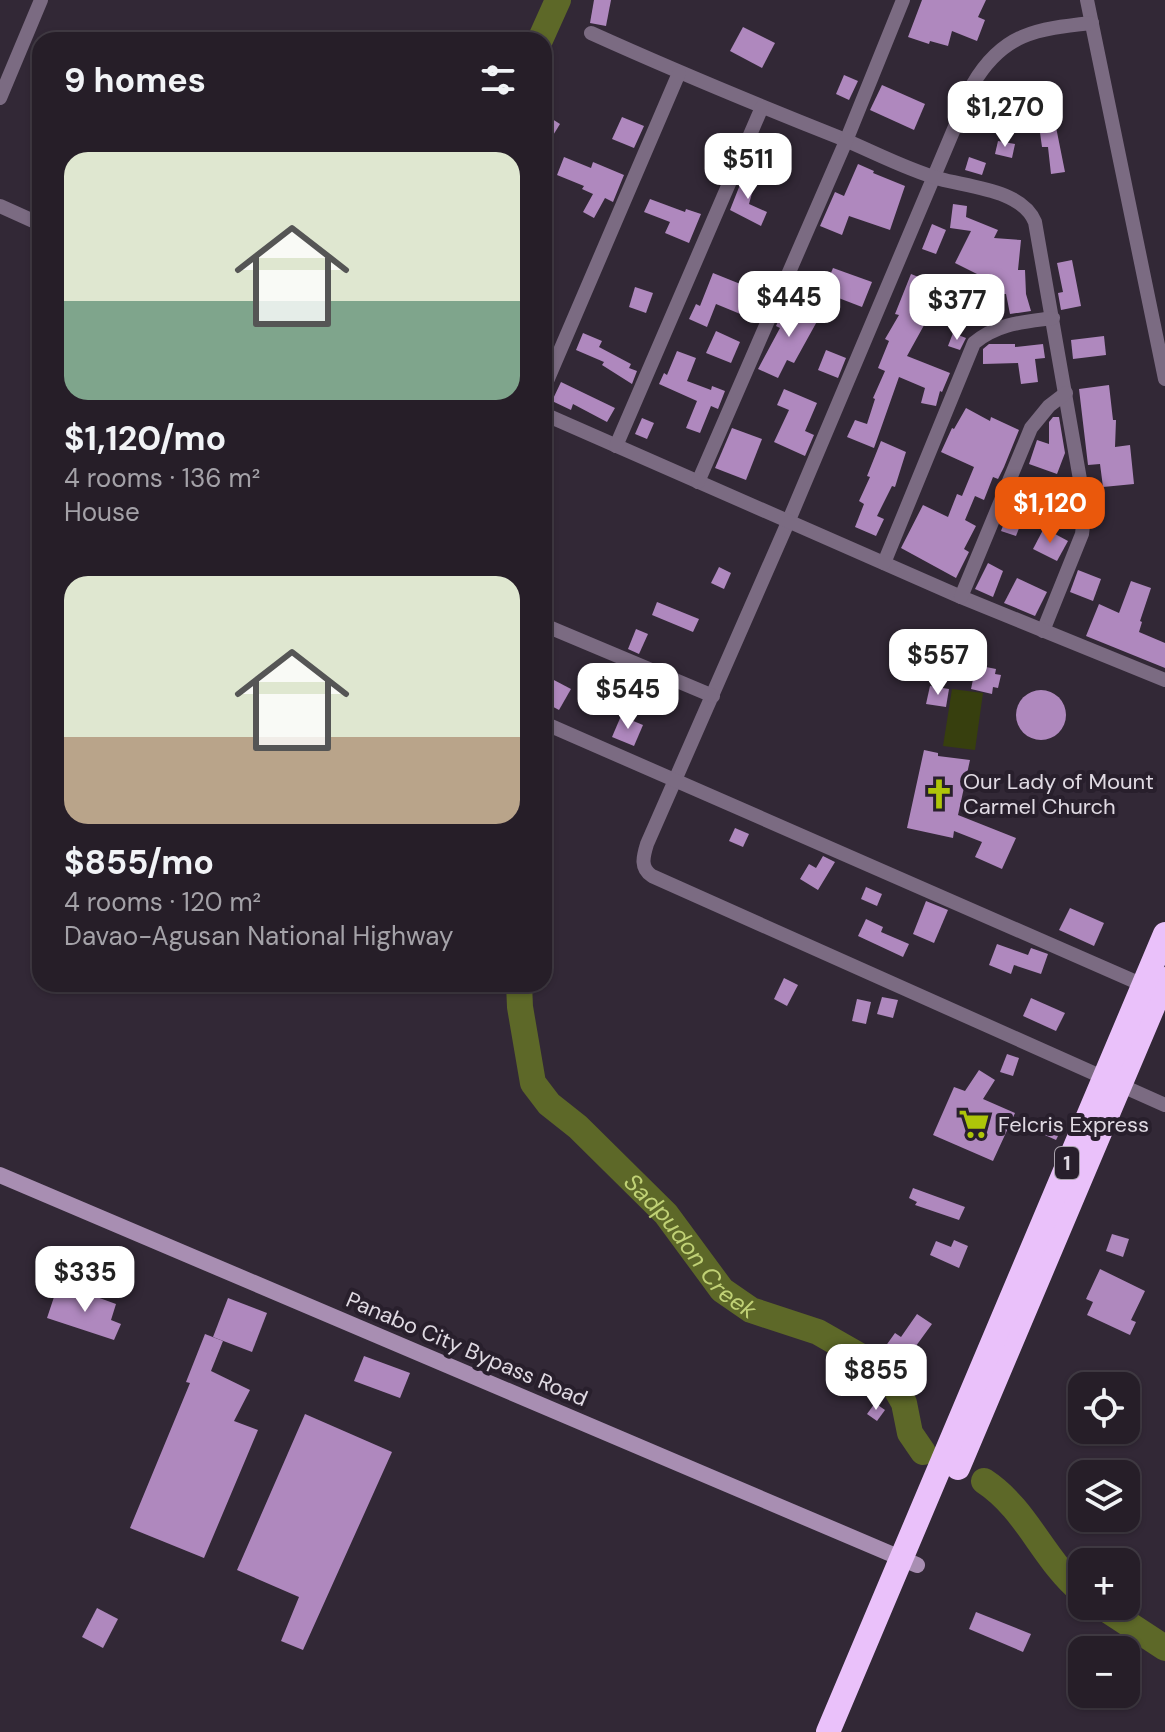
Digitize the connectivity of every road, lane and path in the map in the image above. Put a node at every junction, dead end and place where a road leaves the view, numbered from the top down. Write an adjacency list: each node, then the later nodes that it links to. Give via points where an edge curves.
1 (41, 0): 7 (street)
2 (903, 0): 9 (street)
3 (1087, 0): 4 (street)
4 (1092, 23): 10 (street, via 1027,34 999,50 973,84); 15 (street)
5 (591, 33): 6 (street)
6 (679, 73): 8 (street); 14 (street)
7 (0, 98)
8 (762, 107): 9 (street); 18 (street)
9 (846, 141): 10 (street); 19 (street)
10 (936, 178): 13 (street, via 1004,196 1030,211); 20 (street)
11 (0, 206): 12 (street)
12 (32, 220)
13 (1053, 318): 16 (street); 21 (street, via 1002,326 974,343)
14 (552, 369)
15 (1165, 379)
16 (1066, 393): 22 (street, via 1031,428); 24 (street, via 1084,521)
17 (552, 418): 18 (street)
18 (616, 446): 19 (street)
19 (698, 482): 20 (street)
20 (789, 520): 21 (street); 26 (street)
21 (884, 563): 22 (street)
22 (961, 597): 24 (street)
23 (552, 628): 26 (street)
24 (1043, 631): 25 (street)
25 (1165, 680)
26 (713, 696): 28 (street)
27 (552, 727): 28 (street)
28 (675, 781): 30 (street); 31 (street, via 647,844 646,871)
29 (1165, 934): 30 (highway, 1)
30 (1154, 982): 31 (highway, 1)
31 (1111, 1081): 32 (street); 34 (highway, 1)
32 (1165, 1105)
33 (0, 1175): 34 (main road, Panabo City Bypass Road)
34 (910, 1562): 35 (highway, 1); 36 (highway, 1)
35 (828, 1732)
36 (846, 1732)

